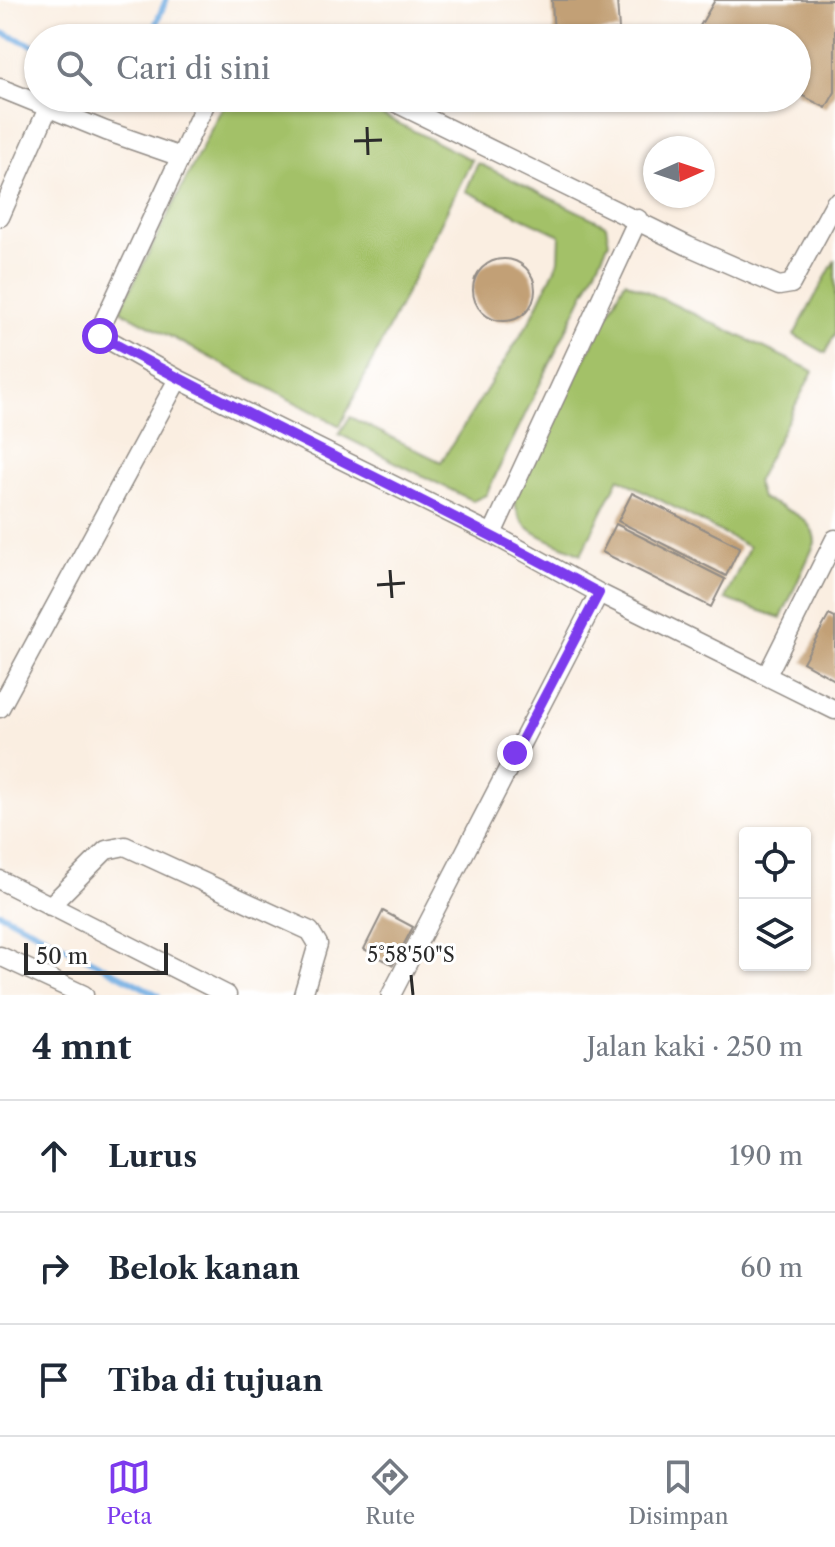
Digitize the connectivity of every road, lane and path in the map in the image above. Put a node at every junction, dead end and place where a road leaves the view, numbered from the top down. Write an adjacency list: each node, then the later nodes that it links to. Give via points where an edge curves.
1 (0, 88): 2 (lane)
2 (24, 98)
3 (46, 112): 9 (lane)
4 (58, 112): 7 (lane)
5 (201, 112): 7 (lane)
6 (415, 112): 10 (lane)
7 (178, 156): 11 (lane, via 98,334)
8 (835, 203): 10 (lane, via 786,288)
9 (0, 217)
10 (638, 219): 12 (lane)
11 (178, 379): 12 (lane); 16 (lane)
12 (492, 534): 14 (lane)
13 (835, 539): 15 (lane)
14 (599, 593): 15 (lane); 24 (lane)
15 (767, 675): 17 (lane)
16 (0, 708)
17 (835, 710)
18 (0, 880): 19 (lane)
19 (50, 906): 22 (lane); 23 (lane, via 106,850 125,846 310,931 318,944)
20 (0, 956): 21 (lane)
21 (84, 995)
22 (227, 995)
23 (303, 995)
24 (391, 995)

